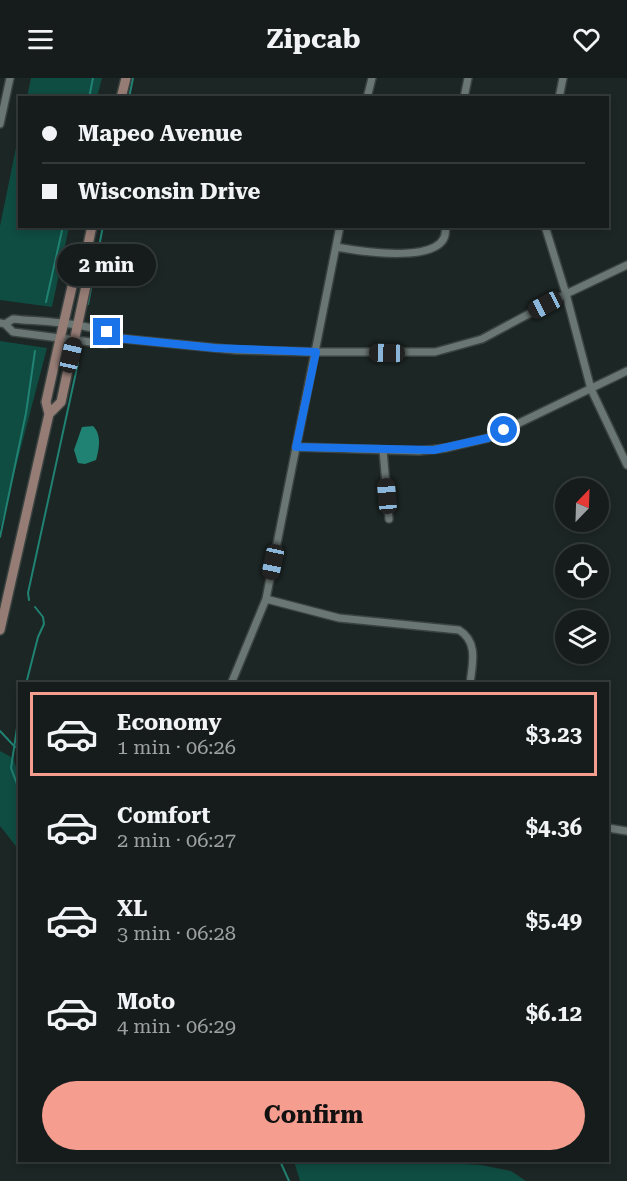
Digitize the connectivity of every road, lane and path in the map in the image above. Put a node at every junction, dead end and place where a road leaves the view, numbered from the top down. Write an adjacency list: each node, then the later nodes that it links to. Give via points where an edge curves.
1 (10, 78): 10 (street)
2 (126, 78): 6 (main road)
3 (372, 78): 7 (street)
4 (468, 78): 8 (street)
5 (563, 78): 9 (street)
6 (122, 96)
7 (368, 96)
8 (464, 96)
9 (559, 96)
10 (2, 104): 11 (street)
11 (0, 124)
12 (92, 228): 18 (main road)
13 (340, 228): 16 (street)
14 (445, 228): 16 (street, via 444,240 432,249 378,253)
15 (546, 228): 19 (street)
16 (336, 248): 26 (street)
17 (627, 265): 19 (street)
18 (83, 268): 21 (main road, via 74,278); 22 (main road, via 87,281)
19 (566, 294): 26 (street, via 482,339 453,348 418,353); 28 (street)
20 (3, 323): 21 (street, via 13,319); 23 (street, via 12,332)
21 (63, 325): 22 (street); 23 (main road)
22 (77, 326): 24 (street, via 107,332); 25 (main road)
23 (60, 338): 25 (street); 29 (main road, via 46,402)
24 (116, 338): 25 (street, via 106,344); 26 (street, via 215,348)
25 (74, 339): 29 (main road, via 61,402)
26 (316, 352): 30 (street)
27 (627, 371): 28 (street)
28 (591, 389): 31 (street, via 488,438 446,448); 32 (street)
29 (50, 414): 34 (main road)
30 (296, 447): 31 (street); 35 (street)
31 (383, 450): 33 (street)
32 (627, 465)
33 (389, 519)
34 (5, 587): 36 (main road)
35 (266, 599): 37 (street); 38 (street, via 339,618 459,630 472,646)
36 (0, 630)
37 (234, 682)
38 (470, 682)
39 (609, 828): 40 (street)
40 (627, 831)

